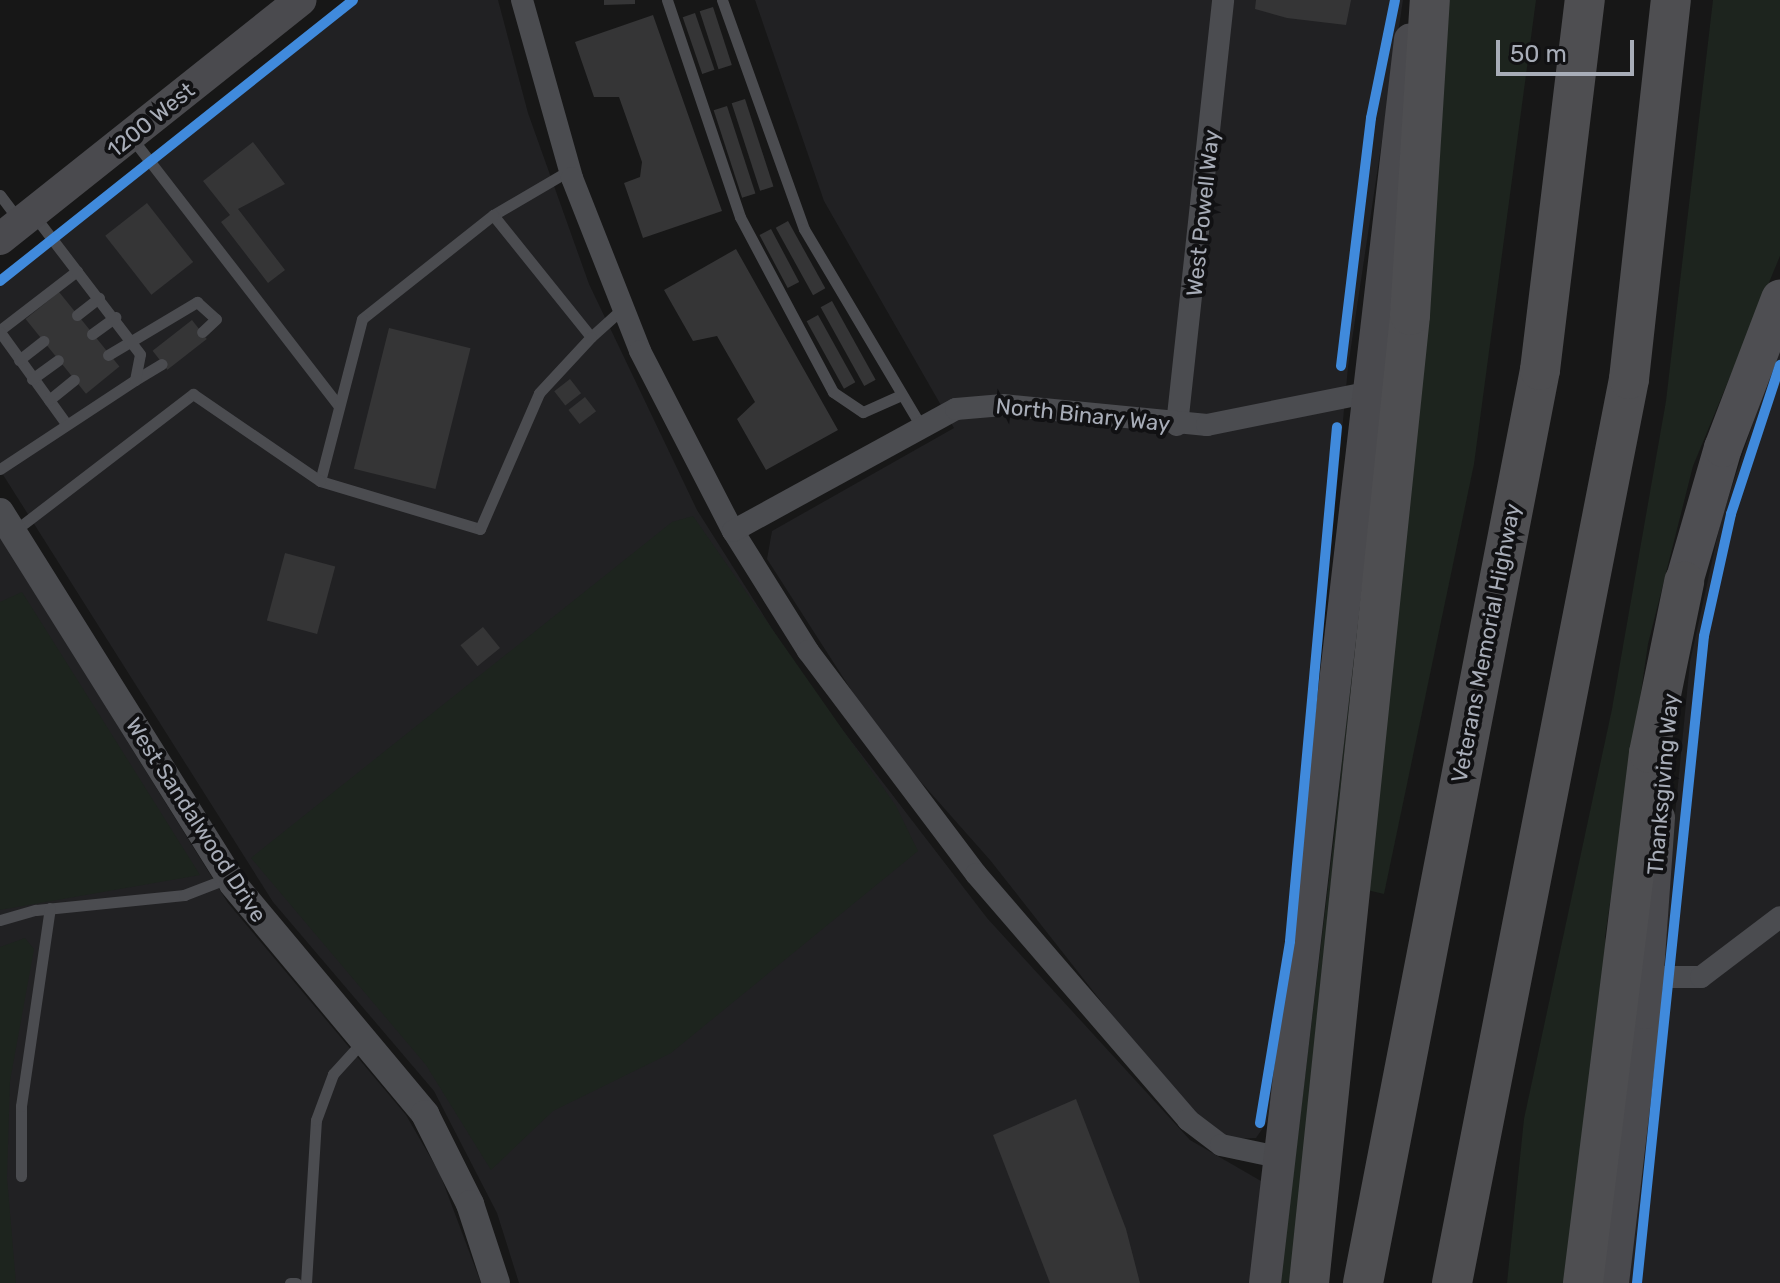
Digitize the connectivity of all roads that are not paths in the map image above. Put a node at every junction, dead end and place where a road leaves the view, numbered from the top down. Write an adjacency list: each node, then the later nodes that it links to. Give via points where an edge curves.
1 (301, 0): 10 (main road, 1200 West)
2 (522, 0): 11 (street)
3 (667, 0): 35 (lane, via 740,217 833,392 863,412)
4 (722, 0): 35 (lane, via 804,229)
5 (1223, 0): 40 (street, West Powell Way)
6 (1416, 0): 34 (main road)
7 (1430, 0): 58 (highway, via 1410,315)
8 (1585, 0): 59 (highway, Veterans Memorial Highway, via 1540,370)
9 (1671, 0): 53 (highway, via 1629,379)
10 (131, 136): 14 (main road, 1200 West); 37 (lane)
11 (570, 170): 13 (lane); 18 (street)
12 (0, 195): 14 (lane)
13 (493, 215): 24 (lane); 37 (lane, via 362,319)
14 (18, 225): 15 (lane)
15 (77, 271): 16 (lane); 21 (lane)
16 (99, 298): 19 (lane); 20 (lane)
17 (1780, 299): 45 (highway, Thanksgiving Way, via 1723,448)
18 (622, 309): 24 (lane); 44 (street)
19 (77, 315)
20 (115, 317): 23 (lane); 25 (lane)
21 (0, 331): 28 (lane)
22 (202, 332): 25 (lane, via 216,319 213,310 197,302)
23 (92, 334)
24 (591, 337): 42 (lane, via 539,393 480,529)
25 (132, 339): 27 (lane); 33 (lane, via 140,354)
26 (43, 341): 28 (lane)
27 (108, 355)
28 (19, 360): 31 (lane)
29 (58, 360): 31 (lane)
30 (162, 364): 33 (lane)
31 (32, 379): 36 (lane)
32 (74, 380): 36 (lane)
33 (135, 380): 38 (lane, via 80,422)
34 (1365, 393): 40 (street, North Binary Way, via 1228,423); 52 (main road)
35 (899, 396): 39 (lane)
36 (49, 400): 38 (lane)
37 (339, 406): 42 (lane)
38 (65, 422): 41 (lane)
39 (920, 424): 40 (street, North Binary Way, via 988,404); 44 (street, North Binary Way)
40 (1177, 425)
41 (0, 469)
42 (320, 481): 43 (lane, via 193,394)
43 (4, 518): 46 (street, West Sandalwood Drive)
44 (733, 531): 52 (street, via 899,776 1188,1120 1221,1145)
45 (1684, 582): 50 (main road, Thanksgiving Way); 62 (highway, via 1649,753)
46 (229, 878): 47 (lane, via 184,895); 51 (street, West Sandalwood Drive)
47 (50, 908): 49 (lane); 54 (lane, via 21,1106)
48 (1780, 917): 50 (street, via 1701,977)
49 (0, 920)
50 (1648, 977): 63 (main road, Thanksgiving Way)
51 (367, 1038): 55 (lane, via 333,1074 316,1120); 56 (street, West Sandalwood Drive, via 444,1148)
52 (1282, 1158): 57 (main road)
53 (1472, 1161): 60 (highway); 61 (highway)
54 (21, 1176)
55 (306, 1283)
56 (496, 1283)
57 (1265, 1283)
58 (1309, 1283)
59 (1363, 1283)
60 (1452, 1283)
61 (1476, 1283)
62 (1583, 1283)
63 (1613, 1283)

